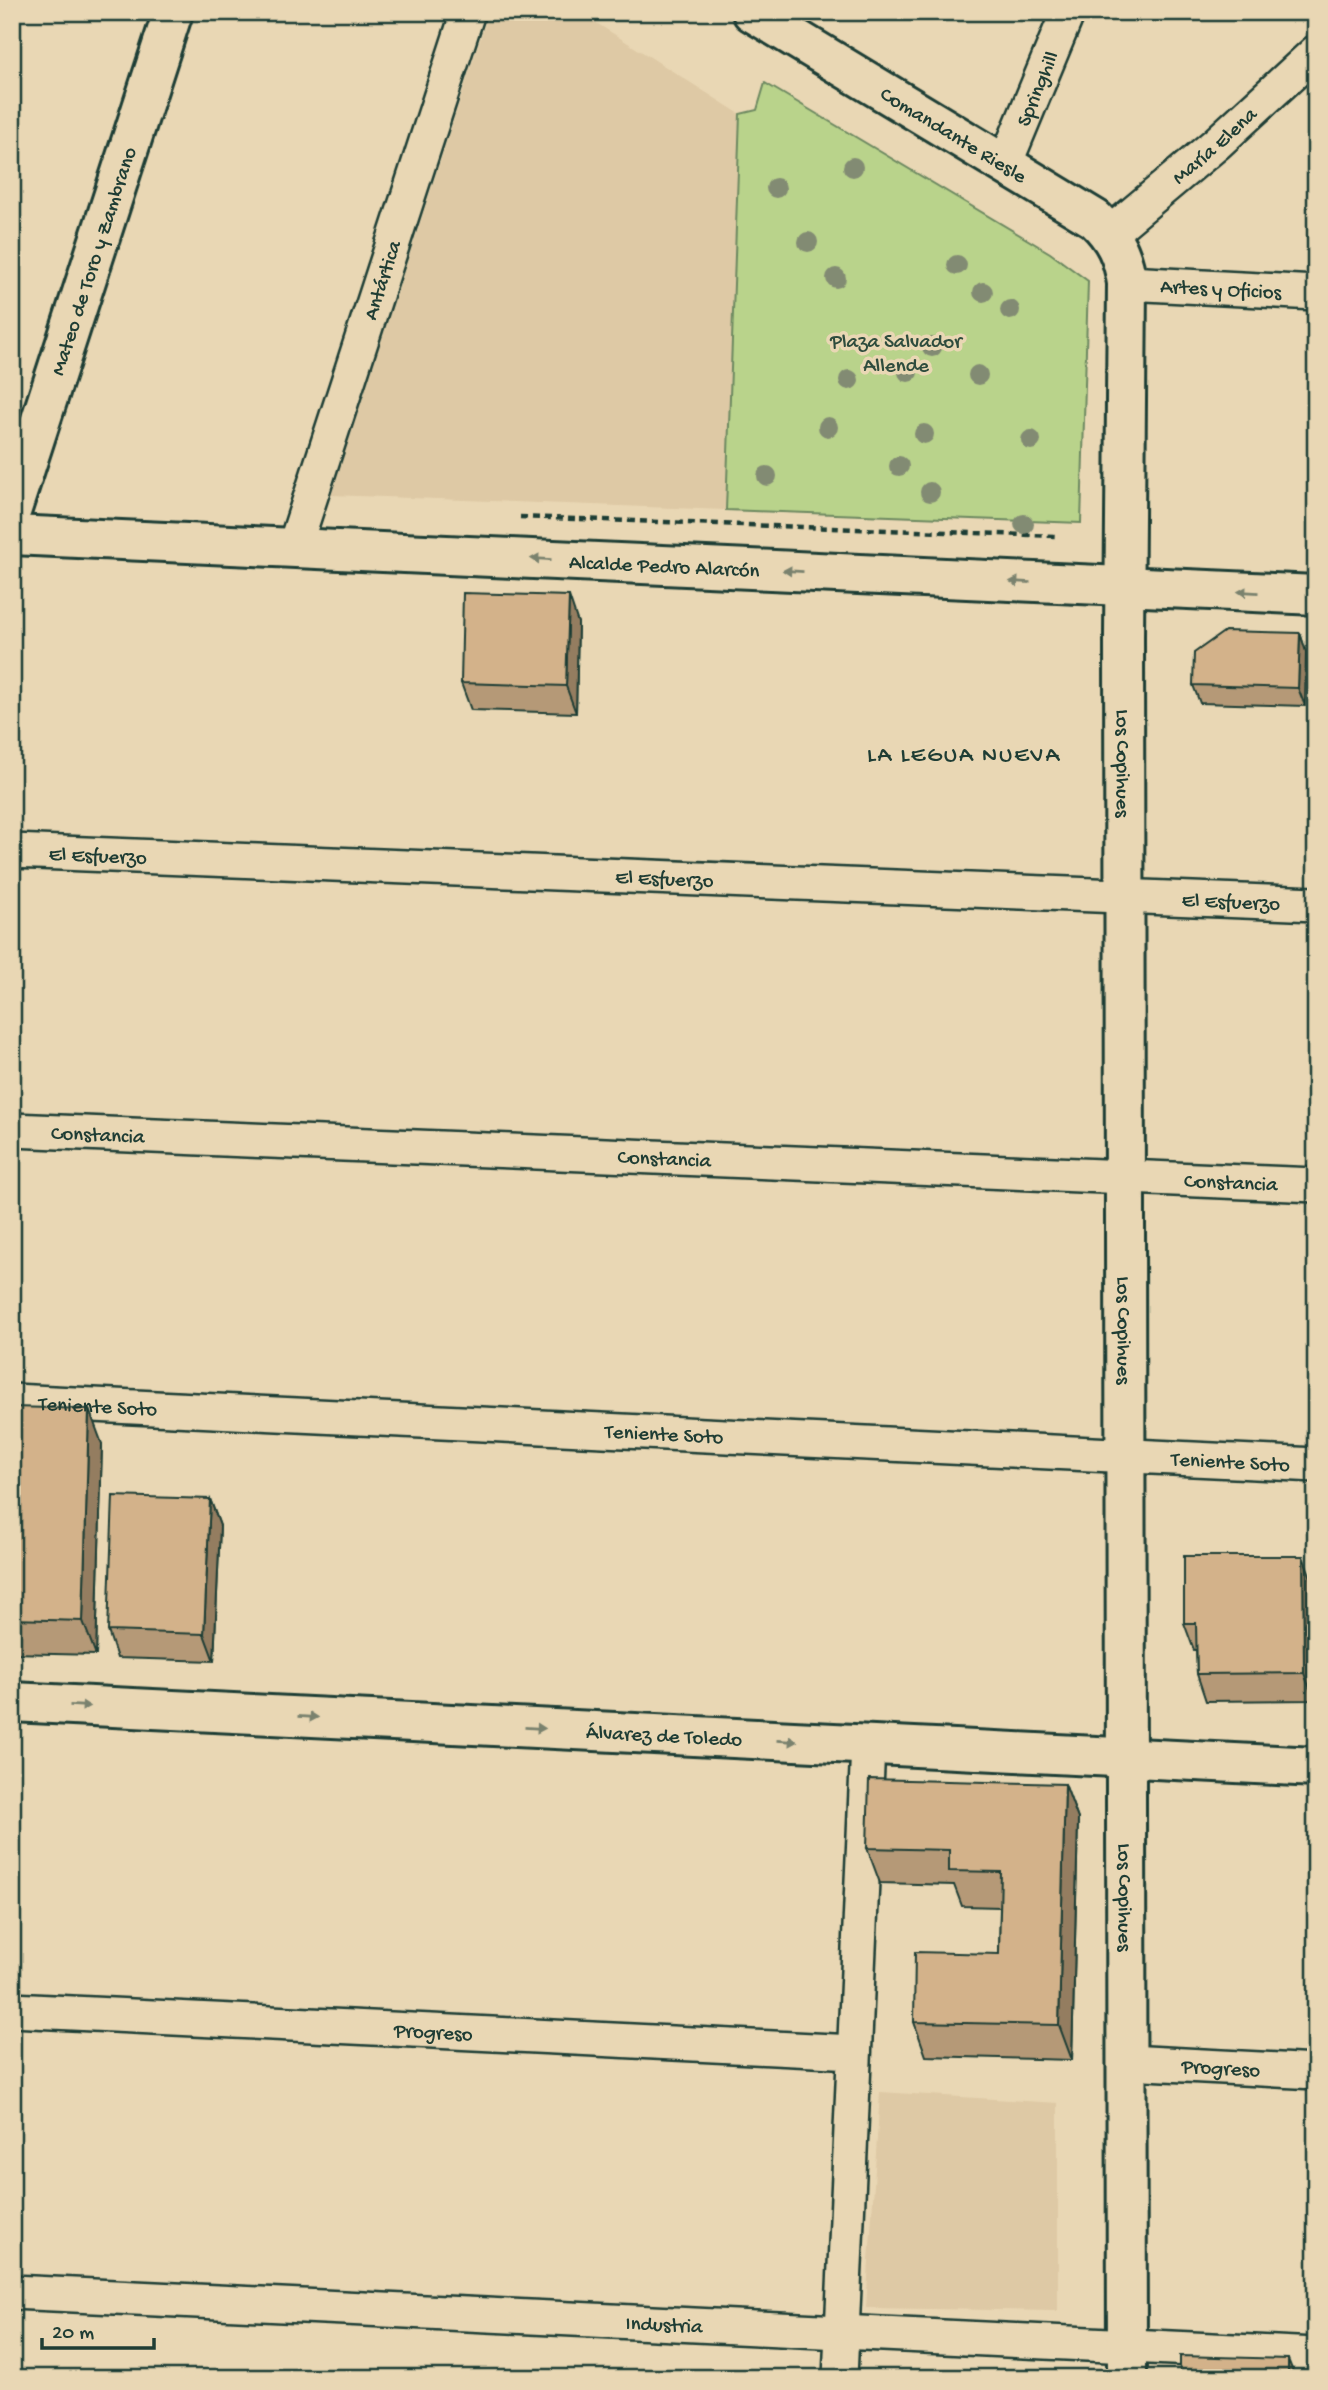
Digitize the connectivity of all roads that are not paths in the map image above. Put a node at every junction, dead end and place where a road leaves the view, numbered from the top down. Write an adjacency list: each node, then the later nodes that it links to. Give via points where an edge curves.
1 (173, 12): 10 (street, Mateo de Toro y Zambrano)
2 (468, 12): 12 (street, Antártica)
3 (1068, 12): 6 (street, Springhill)
4 (766, 16): 6 (street, Comandante Riesle)
5 (1316, 52): 7 (street, María Elena)
6 (1005, 164): 7 (street, Comandante Riesle)
7 (1110, 233): 8 (street, Comandante Riesle)
8 (1127, 282): 9 (street, Artes y Oficios); 13 (street, Los Copihues)
9 (1316, 293)
10 (12, 509)
11 (12, 535): 12 (street, Alcalde Pedro Alarcón)
12 (294, 548): 13 (street, Alcalde Pedro Alarcón, one-way to 12)
13 (1124, 586): 14 (street, Alcalde Pedro Alarcón, one-way to 13); 16 (street, Los Copihues)
14 (1316, 595)
15 (12, 851): 16 (street, El Esfuerzo)
16 (1124, 896): 17 (street, El Esfuerzo); 19 (street, Los Copihues)
17 (1316, 904)
18 (12, 1130): 19 (street, Constancia)
19 (1125, 1177): 20 (street, Constancia); 22 (street, Los Copihues)
20 (1316, 1185)
21 (12, 1401): 22 (street, Teniente Soto)
22 (1125, 1455): 23 (street, Teniente Soto); 26 (street, Los Copihues)
23 (1316, 1465)
24 (12, 1702): 25 (street, Álvarez de Toledo, one-way to 25)
25 (868, 1745): 26 (street, Álvarez de Toledo); 29 (street)
26 (1126, 1757): 27 (street, Álvarez de Toledo); 30 (street, Los Copihues)
27 (1316, 1767)
28 (12, 2010): 29 (street, Progreso)
29 (854, 2052): 33 (street)
30 (1126, 2062): 31 (street, Progreso); 35 (street, Los Copihues)
31 (1316, 2072)
32 (12, 2292): 33 (street, Industria)
33 (842, 2332): 35 (street, Industria); 36 (street)
34 (1316, 2355): 35 (street, Industria)
35 (1127, 2362)
36 (840, 2378)

